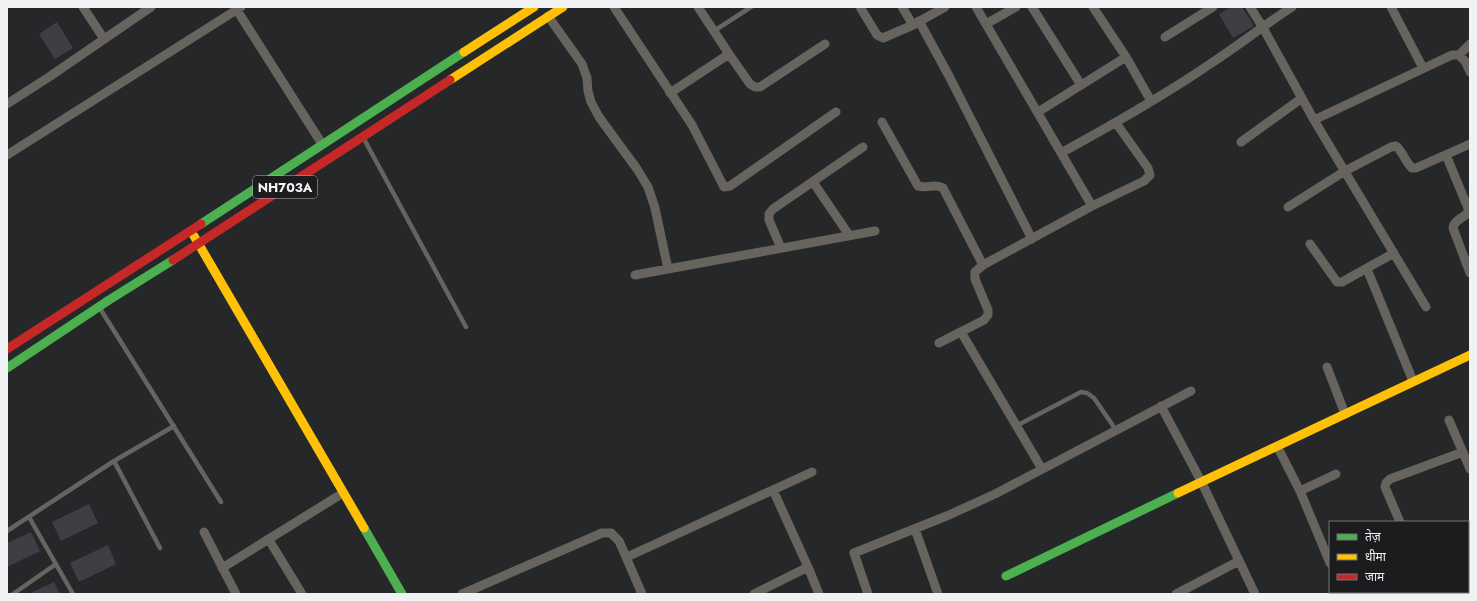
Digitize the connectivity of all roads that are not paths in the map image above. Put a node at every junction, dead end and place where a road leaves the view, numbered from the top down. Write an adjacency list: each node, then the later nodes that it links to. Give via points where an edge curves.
1 (84, 7): 26 (street)
2 (152, 7): 26 (street)
3 (534, 7): 46 (main road, NH703A)
4 (563, 7): 20 (main road, NH703A)
5 (614, 7): 35 (street)
6 (698, 7): 24 (street)
7 (750, 7): 24 (lane)
8 (860, 7): 21 (street, via 877,35 882,38)
9 (902, 7): 21 (street)
10 (945, 7): 21 (street)
11 (976, 7): 22 (street)
12 (1016, 7): 22 (street)
13 (1032, 7): 34 (street)
14 (1093, 7): 31 (street)
15 (1214, 7): 25 (street)
16 (1250, 7): 23 (street)
17 (1292, 7): 23 (street)
18 (1390, 7): 32 (street)
19 (238, 8): 46 (street); 50 (street)
20 (548, 16): 44 (main road, NH703A); 65 (street, via 582,64 591,102 599,117 648,187)
21 (916, 23): 59 (street, via 949,76)
22 (986, 24): 40 (street)
23 (1262, 26): 36 (street); 37 (street)
24 (714, 31): 29 (street)
25 (1165, 37)
26 (104, 39): 38 (street)
27 (825, 44): 29 (street, via 760,87 750,84)
28 (1470, 44): 30 (street)
29 (729, 54): 35 (street)
30 (1459, 55): 32 (street, via 1452,55); 33 (street, via 1465,60)
31 (1126, 57): 34 (street); 37 (street)
32 (1423, 68): 41 (street)
33 (1470, 72)
34 (1081, 85): 40 (street)
35 (670, 93): 39 (street, via 708,153 722,184 727,188)
36 (1302, 98): 41 (street); 45 (street)
37 (1151, 102): 43 (street)
38 (7, 104)
39 (836, 112)
40 (1038, 112): 49 (street)
41 (1314, 120): 52 (street)
42 (882, 122): 64 (street, via 918,186 923,188 934,185 943,188)
43 (1116, 122): 49 (street); 54 (street, via 1148,168 1150,175 1144,181)
44 (363, 136): 60 (main road, NH703A); 71 (lane)
45 (1241, 142)
46 (322, 144): 56 (main road, NH703A)
47 (1470, 144): 51 (street)
48 (863, 147): 53 (street)
49 (1061, 153): 54 (street)
50 (7, 155)
51 (1446, 155): 52 (street, via 1412,168 1396,146); 67 (street, via 1468,208 1468,213 1454,224 1453,228)
52 (1345, 171): 55 (street); 63 (street)
53 (813, 182): 58 (street); 62 (street, via 769,214)
54 (1092, 206): 59 (street)
55 (1288, 207)
56 (191, 231): 60 (main road); 74 (main road, NH703A)
57 (875, 231): 58 (street)
58 (849, 235): 62 (street)
59 (1032, 239): 64 (street)
60 (199, 244): 69 (main road, NH703A); 96 (main road)
61 (1310, 244): 66 (street, via 1337,282)
62 (781, 248): 65 (street)
63 (1394, 253): 66 (street); 70 (street)
64 (983, 265): 72 (street, via 975,272 975,279 988,315 984,320)
65 (668, 269): 68 (street)
66 (1367, 269): 78 (street)
67 (1470, 273)
68 (635, 275)
69 (99, 307): 77 (main road, NH703A); 83 (lane)
70 (1426, 307)
71 (466, 327)
72 (961, 332): 73 (street); 84 (street)
73 (939, 343)
74 (7, 349)
75 (1470, 355): 78 (main road)
76 (1327, 367): 81 (street)
77 (7, 368)
78 (1413, 382): 81 (main road)
79 (1190, 391): 80 (street)
80 (1161, 406): 85 (street); 93 (street)
81 (1345, 414): 86 (main road)
82 (1449, 420): 87 (street)
83 (174, 426): 88 (lane); 97 (lane)
84 (1016, 426): 85 (lane, via 1081,392 1094,398); 89 (street)
85 (1116, 430): 89 (street)
86 (1277, 446): 93 (main road); 95 (street)
87 (1463, 452): 90 (street); 99 (street, via 1386,482 1385,487)
88 (114, 461): 98 (lane); 104 (lane)
89 (1042, 469): 100 (street, via 995,494)
90 (1470, 469)
91 (812, 472): 94 (street)
92 (1336, 474): 95 (street)
93 (1201, 482): 106 (street); 111 (main road)
94 (773, 490): 105 (street); 109 (street)
95 (1300, 491): 107 (street)
96 (343, 494): 103 (street); 116 (main road)
97 (221, 502)
98 (29, 517): 101 (lane); 108 (lane)
99 (1400, 521)
100 (915, 529): 121 (street, via 854,553); 122 (street)
101 (7, 530)
102 (204, 532): 110 (street)
103 (269, 540): 110 (street); 115 (street)
104 (160, 548)
105 (627, 557): 117 (street, via 619,541 611,533 602,533); 118 (street)
106 (1240, 561): 123 (street); 124 (street)
107 (1329, 561)
108 (56, 564): 112 (lane); 113 (lane)
109 (808, 567): 119 (street); 120 (street)
110 (222, 568): 114 (street)
111 (1006, 576)
112 (13, 594)
113 (73, 594)
114 (236, 594)
115 (302, 594)
116 (402, 594)
117 (462, 594)
118 (642, 594)
119 (754, 594)
120 (819, 594)
121 (868, 594)
122 (938, 594)
123 (1176, 594)
124 (1255, 594)

